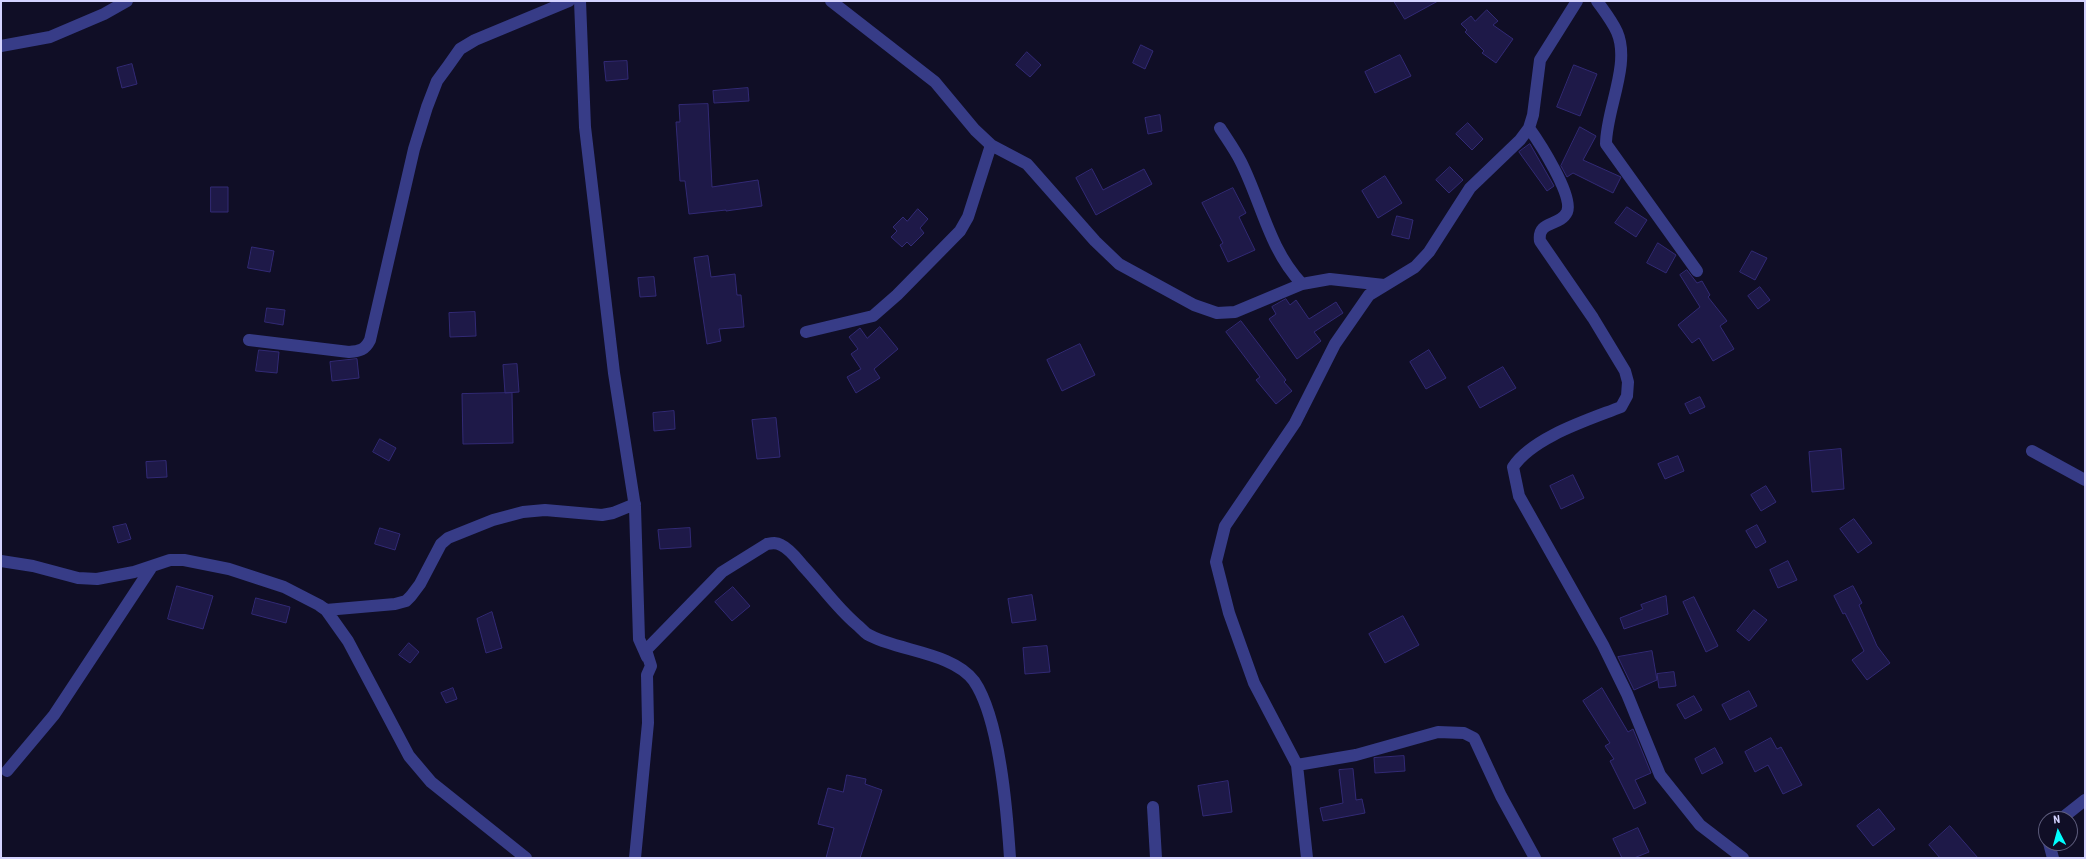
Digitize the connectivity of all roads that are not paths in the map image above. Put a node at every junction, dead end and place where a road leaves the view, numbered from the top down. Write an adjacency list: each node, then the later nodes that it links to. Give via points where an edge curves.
1 (127, 1): 7 (street, via 104,14 50,37)
2 (580, 1): 18 (street, via 585,127 614,373)
3 (831, 1): 10 (street, via 935,82)
4 (1577, 1): 9 (street, via 1540,60)
5 (1597, 1): 11 (street, via 1617,33 1621,46 1619,73 1609,116 1606,144)
6 (565, 3): 15 (street, via 475,40 460,49 437,81 414,149 370,340 366,347 349,352)
7 (1, 46)
8 (1220, 128): 12 (street, via 1241,163 1276,248 1289,270)
9 (1529, 128): 13 (street, via 1470,188 1429,252 1415,267); 34 (street, via 1542,146 1561,183 1567,202 1567,211 1563,217 1542,229 1539,234 1540,241 1593,318 1625,371 1628,382 1627,396 1621,407 1551,437 1520,456 1513,467 1519,496 1604,645 1660,775 1700,825)
10 (991, 145): 12 (street, via 1027,164 1095,241 1119,264 1194,305 1217,313 1235,312); 14 (street, via 968,217 960,231 897,295 873,316)
11 (1697, 271)
12 (1302, 284): 13 (street, via 1330,279)
13 (1384, 285): 23 (street, via 1369,295 1335,344 1295,423 1225,526 1216,562 1229,613 1254,683)
14 (806, 332)
15 (249, 340)
16 (2032, 451): 17 (street)
17 (2085, 480)
18 (635, 504): 21 (street, via 602,515 535,510 493,520 444,541 420,584 406,601); 22 (street, via 640,639)
19 (1, 562): 20 (street, via 33,566 78,578 97,579)
20 (151, 568): 21 (street, via 175,559 229,569 284,587); 24 (street, via 54,715)
21 (326, 610): 28 (street, via 348,641 409,756 431,782)
22 (651, 666): 29 (street, via 647,675 648,723); 30 (street, via 646,650 649,645 722,572 767,544 780,544 796,557 827,594 867,634 938,658 955,666 973,680 982,696 994,731 1008,822)
23 (1297, 766): 32 (street); 33 (street, via 1356,755 1438,732 1464,733 1474,738 1501,796)
24 (7, 771)
25 (2085, 800): 27 (street)
26 (1153, 807): 31 (street)
27 (2071, 811)
28 (526, 858)
29 (635, 858)
30 (1010, 858)
31 (1156, 858)
32 (1307, 858)
33 (1535, 858)
34 (1743, 858)

